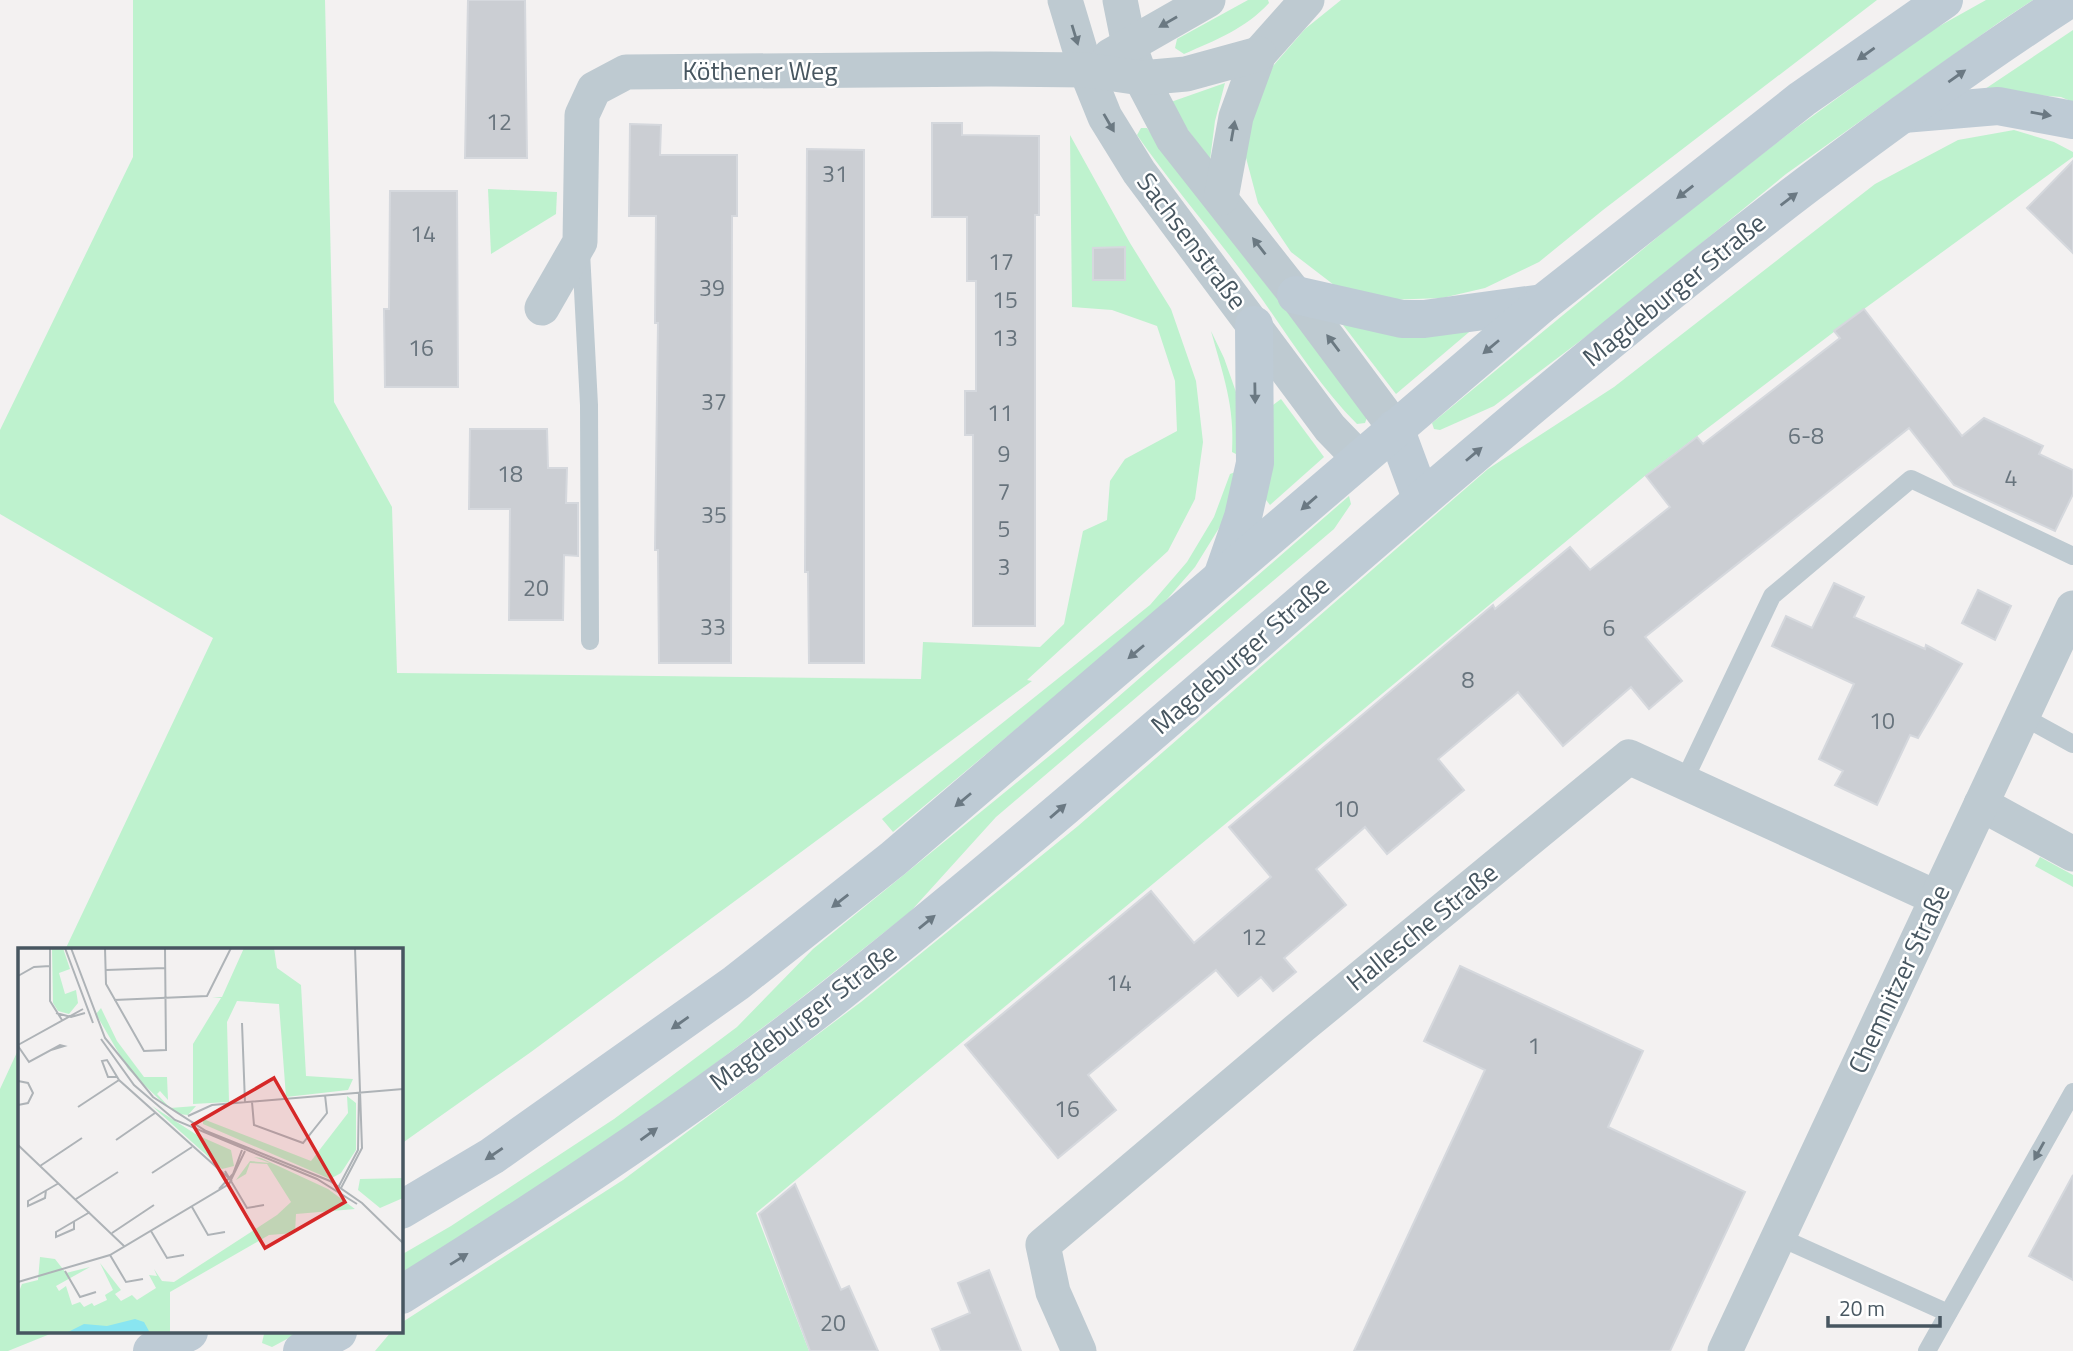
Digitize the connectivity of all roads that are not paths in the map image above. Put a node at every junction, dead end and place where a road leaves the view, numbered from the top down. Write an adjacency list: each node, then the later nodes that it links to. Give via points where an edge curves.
1 (1065, 0): 9 (street, Sachsenstraße, one-way to 9)
2 (1119, 0): 7 (street, Sachsenstraße)
3 (1208, 0): 7 (street, one-way to 7)
4 (1307, 0): 8 (street)
5 (1944, 0): 16 (main road, one-way to 16, via 1802,99)
6 (2068, 0): 11 (main road, Magdeburger Straße, one-way to 6)
7 (1129, 45): 9 (street); 10 (street, Sachsenstraße)
8 (1259, 54): 10 (street, Köthener Weg, via 1186,74); 13 (street, one-way to 8, via 1236,117)
9 (1086, 70): 10 (street, Köthener Weg); 14 (street, Köthener Weg, via 626,72 594,89 582,115); 18 (street, Sachsenstraße, one-way to 18, via 1105,117 1139,172)
10 (1141, 78): 13 (street, Sachsenstraße, via 1173,139)
11 (1900, 114): 12 (main road, one-way to 12, via 1998,106); 21 (main road, Magdeburger Straße, one-way to 11, via 1740,236)
12 (2073, 120)
13 (1221, 198): 15 (street, Sachsenstraße, one-way to 13)
14 (580, 242): 17 (street, Köthener Weg); 25 (lane, Köthener Weg, via 590,405)
15 (1296, 295): 16 (main road, via 1402,319); 19 (street, Sachsenstraße, one-way to 15)
16 (1544, 303): 19 (main road, one-way to 19)
17 (542, 308)
18 (1254, 325): 20 (street, Sachsenstraße, via 1330,428); 23 (main road, one-way to 23, via 1255,463 1243,517)
19 (1395, 428): 20 (main road); 21 (main road)
20 (1360, 459): 21 (main road); 23 (main road, one-way to 23)
21 (1421, 498): 35 (main road, Magdeburger Straße, one-way to 21, via 644,1138 851,984 1007,856)
22 (2073, 556): 28 (lane, via 1910,479 1772,596)
23 (1221, 580): 33 (main road, one-way to 33, via 894,859 736,983 492,1156)
24 (2073, 608): 26 (street, Chemnitzer Straße)
25 (590, 641)
26 (2022, 716): 27 (lane); 29 (street, Chemnitzer Straße)
27 (2073, 744)
28 (1683, 783): 31 (street, Hallesche Straße); 45 (street, Hallesche Straße, via 1629,757 1043,1245 1054,1292)
29 (1981, 804): 30 (street); 31 (street, Chemnitzer Straße)
30 (2073, 854)
31 (1937, 898): 34 (street, Chemnitzer Straße)
32 (2073, 1092): 36 (lane, one-way to 36)
33 (402, 1209)
34 (1779, 1237): 36 (lane); 46 (street, Chemnitzer Straße)
35 (402, 1294)
36 (1948, 1313): 47 (lane)
37 (185, 1334): 41 (main road)
38 (191, 1334): 42 (main road)
39 (334, 1334): 43 (main road)
40 (362, 1334): 44 (main road)
41 (152, 1351)
42 (209, 1351)
43 (302, 1351)
44 (357, 1351)
45 (1079, 1351)
46 (1725, 1351)
47 (1927, 1351)

